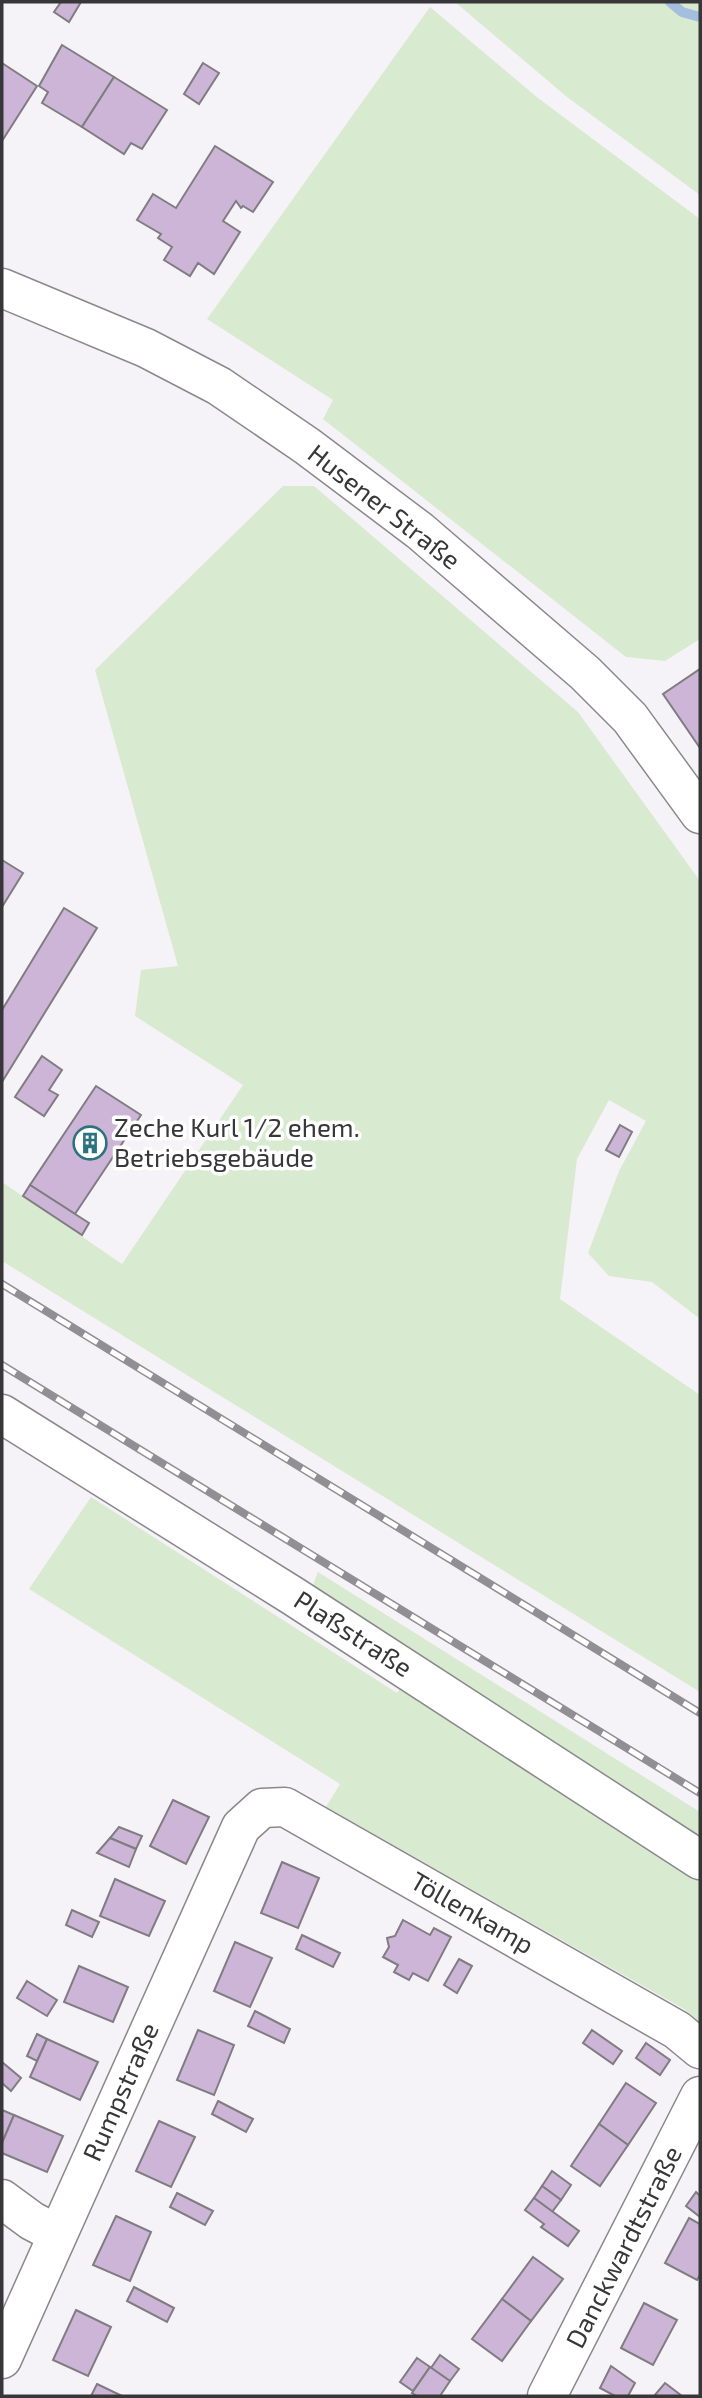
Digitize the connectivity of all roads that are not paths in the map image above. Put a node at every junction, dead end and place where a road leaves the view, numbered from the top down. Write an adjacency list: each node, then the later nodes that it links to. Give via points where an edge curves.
1 (2, 288): 2 (street, Husener Straße, via 146,348 219,386 420,531 603,691 629,718)
2 (700, 814)
3 (2, 1414): 5 (street, Plaßstraße)
4 (241, 1827): 6 (street, Töllenkamp, via 262,1808 285,1807 677,2030); 9 (street, Rumpstraße)
5 (700, 1860)
6 (700, 2049)
7 (700, 2096): 11 (street, Danckwardtstraße)
8 (2, 2199): 9 (street)
9 (57, 2234): 10 (street, Rumpstraße)
10 (2, 2359)
11 (547, 2396)

